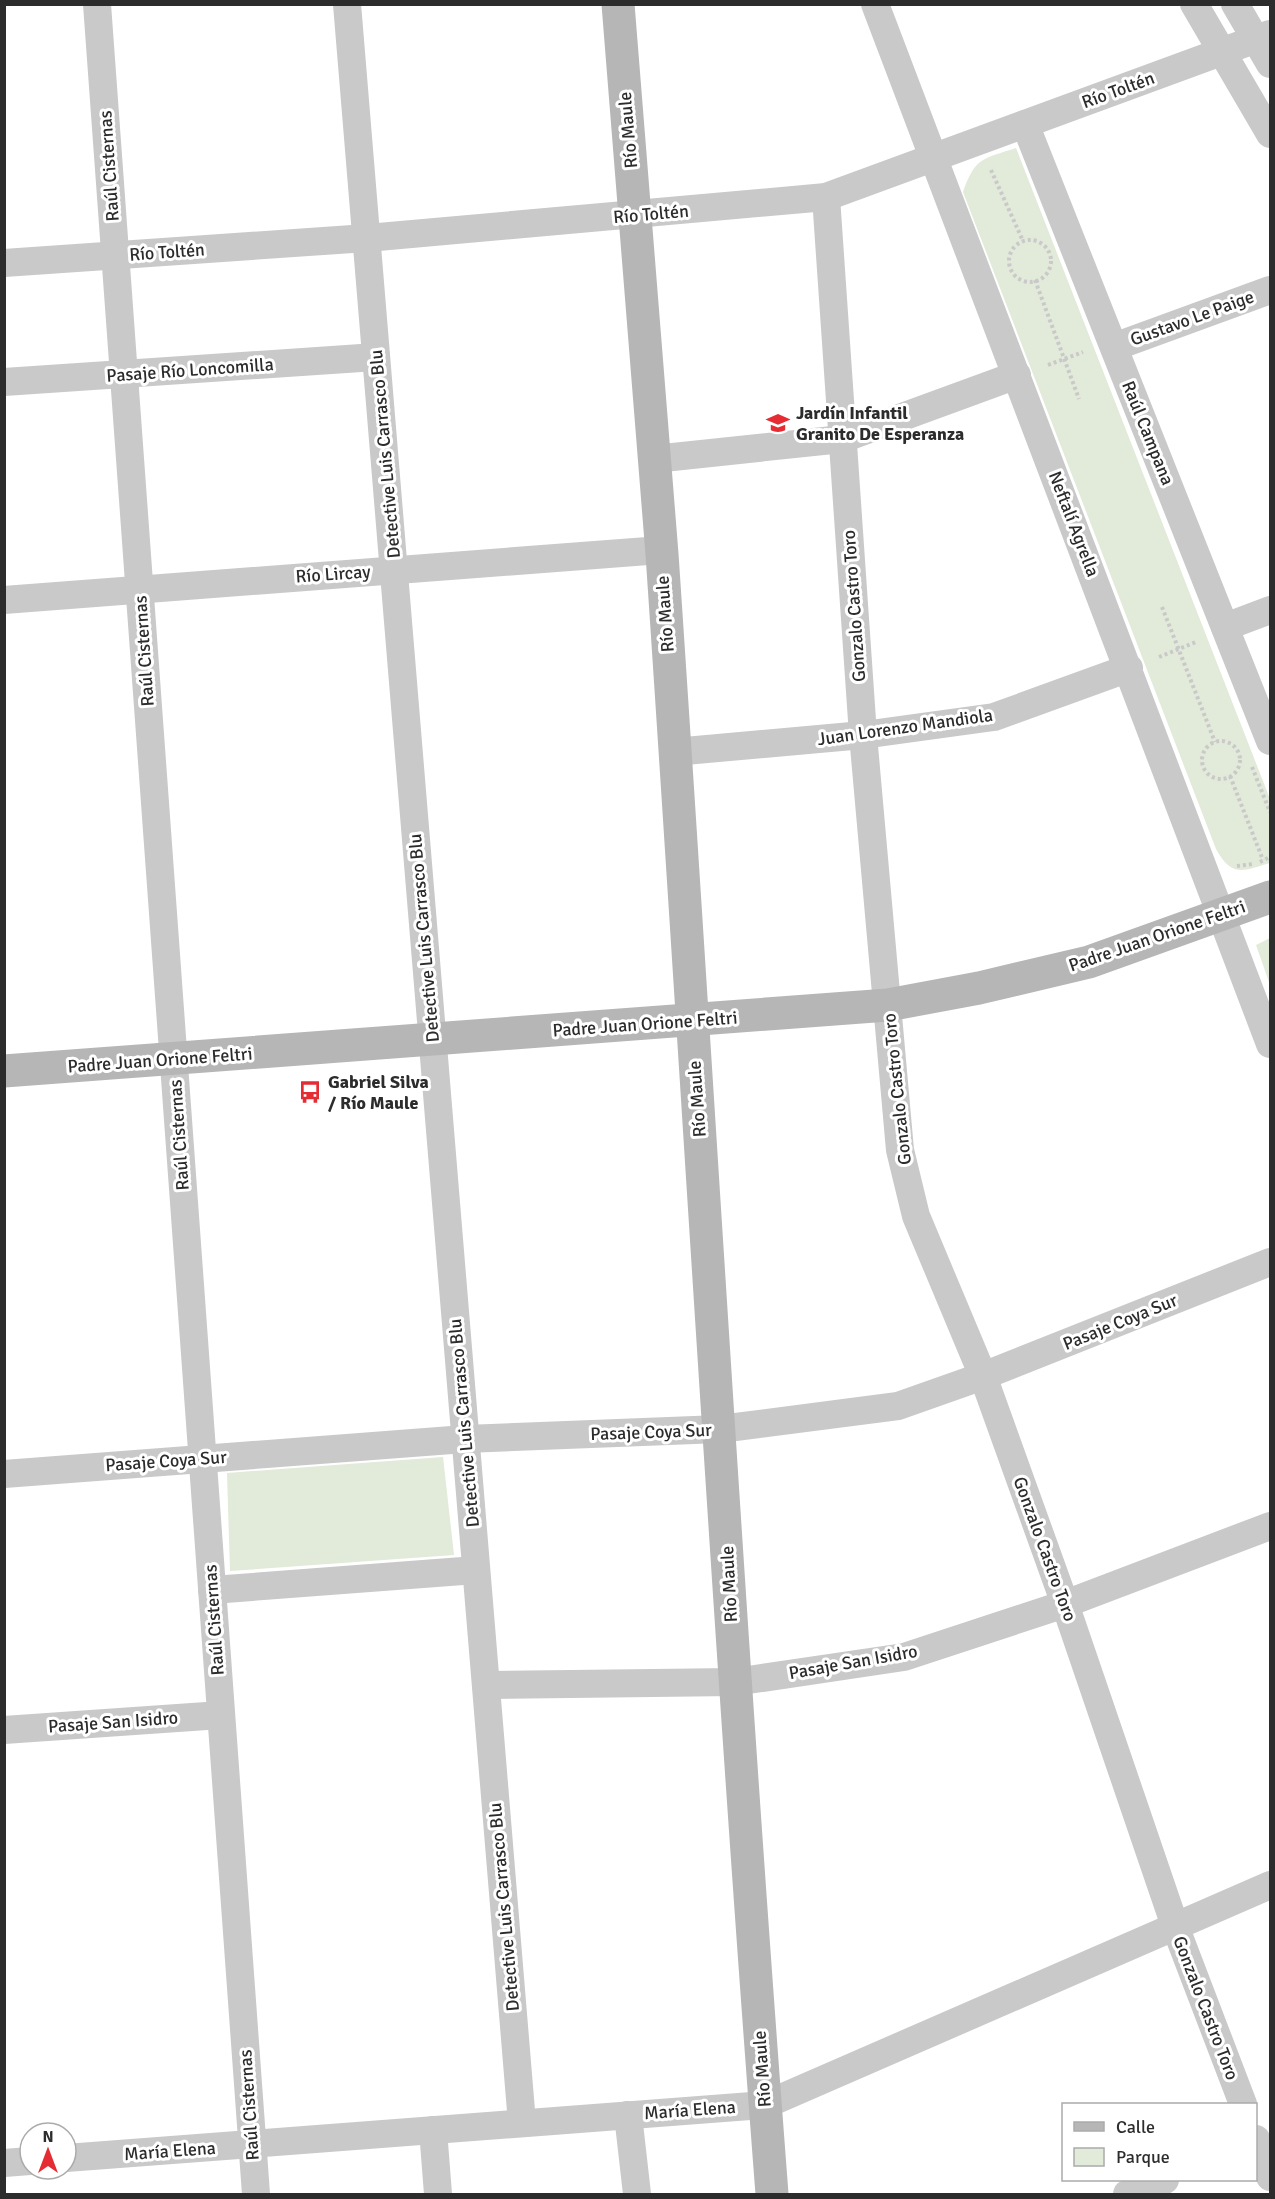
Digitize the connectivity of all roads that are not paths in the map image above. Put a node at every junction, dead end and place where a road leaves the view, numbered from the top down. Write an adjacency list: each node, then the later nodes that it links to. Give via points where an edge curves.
1 (97, 4): 16 (street, Raúl Cisternas)
2 (347, 4): 15 (street, Detective Luis Carrasco Blu)
3 (618, 4): 14 (street, Río Maule)
4 (875, 4): 12 (street, Neftalí Agrella)
5 (1194, 4): 8 (street)
6 (1236, 4): 7 (street)
7 (1263, 36): 8 (street, Río Toltén); 9 (street)
8 (1222, 51): 10 (street, Río Toltén); 11 (street)
9 (1270, 64)
10 (1025, 124): 12 (street, Río Toltén); 19 (street, Raúl Campana)
11 (1270, 134)
12 (934, 158): 13 (street, Río Toltén); 22 (street, Neftalí Agrella)
13 (826, 197): 14 (street, Río Toltén); 24 (street, Gonzalo Castro Toro)
14 (635, 215): 15 (street, Río Toltén); 25 (street, Río Maule)
15 (367, 238): 16 (street, Río Toltén); 20 (street, Detective Luis Carrasco Blu)
16 (115, 256): 17 (street, Río Toltén); 21 (street, Raúl Cisternas)
17 (4, 263)
18 (1270, 290): 19 (street, Gustavo Le Paige)
19 (1102, 349): 31 (street, Raúl Campana)
20 (376, 357): 21 (street, Pasaje Río Loncomilla); 27 (street, Detective Luis Carrasco Blu)
21 (124, 374): 23 (street, Pasaje Río Loncomilla); 28 (street, Raúl Cisternas)
22 (1017, 375): 24 (street); 32 (street, Neftalí Agrella)
23 (4, 382)
24 (842, 439): 25 (street); 33 (street, Gonzalo Castro Toro)
25 (654, 459): 26 (street, Río Maule)
26 (661, 550): 27 (street, Río Lircay); 35 (street, Río Maule)
27 (394, 570): 28 (street, Río Lircay); 40 (street, Detective Luis Carrasco Blu)
28 (140, 589): 29 (street, Río Lircay); 42 (street, Raúl Cisternas)
29 (4, 600)
30 (1270, 610): 31 (street)
31 (1215, 633): 34 (street, Raúl Campana)
32 (1139, 665): 33 (street, Juan Lorenzo Mandiola, via 994,717); 37 (street, Neftalí Agrella)
33 (863, 735): 35 (street, Juan Lorenzo Mandiola); 38 (street, Gonzalo Castro Toro)
34 (1270, 741)
35 (674, 752): 39 (street, Río Maule)
36 (1270, 897): 37 (street, Padre Juan Orione Feltri)
37 (1222, 913): 38 (street, Padre Juan Orione Feltri, via 1089,962); 41 (street, Neftalí Agrella)
38 (888, 1005): 39 (street, Padre Juan Orione Feltri); 45 (street, Gonzalo Castro Toro, via 900,1149 916,1216)
39 (692, 1020): 40 (street, Padre Juan Orione Feltri); 46 (street, Río Maule)
40 (433, 1040): 42 (street, Padre Juan Orione Feltri); 47 (street, Detective Luis Carrasco Blu)
41 (1270, 1044)
42 (174, 1059): 43 (street, Padre Juan Orione Feltri); 48 (street, Raúl Cisternas)
43 (4, 1071)
44 (1270, 1262): 45 (street, Pasaje Coya Sur)
45 (983, 1376): 46 (street, Pasaje Coya Sur, via 898,1406); 53 (street, Gonzalo Castro Toro)
46 (720, 1429): 47 (street, Pasaje Coya Sur); 54 (street, Río Maule)
47 (465, 1439): 48 (street, Pasaje Coya Sur); 51 (street, Detective Luis Carrasco Blu)
48 (202, 1458): 49 (street, Pasaje Coya Sur); 52 (street, Raúl Cisternas)
49 (4, 1474)
50 (1270, 1526): 53 (street, Pasaje San Isidro)
51 (476, 1570): 52 (street); 55 (street, Detective Luis Carrasco Blu)
52 (212, 1590): 56 (street, Raúl Cisternas)
53 (1065, 1604): 54 (street, Pasaje San Isidro, via 904,1657); 59 (street, Gonzalo Castro Toro)
54 (735, 1682): 55 (street, Pasaje San Isidro); 61 (street, Río Maule)
55 (486, 1685): 63 (street, Detective Luis Carrasco Blu)
56 (220, 1715): 57 (street, Pasaje San Isidro); 66 (street, Raúl Cisternas)
57 (4, 1730)
58 (1270, 1885): 59 (street, María Elena)
59 (1175, 1926): 60 (street, Gonzalo Castro Toro); 61 (street, María Elena)
60 (1243, 2103)
61 (765, 2105): 62 (street, María Elena); 73 (street, Río Maule)
62 (628, 2115): 63 (street, María Elena); 72 (street)
63 (522, 2123): 64 (street, María Elena)
64 (433, 2130): 66 (street, María Elena); 71 (street)
65 (1260, 2140): 68 (street)
66 (252, 2145): 67 (street, María Elena); 70 (street, Raúl Cisternas)
67 (78, 2157)
68 (1270, 2177)
69 (1162, 2181): 74 (street)
70 (255, 2194)
71 (438, 2194)
72 (637, 2194)
73 (772, 2194)
74 (1128, 2194)

